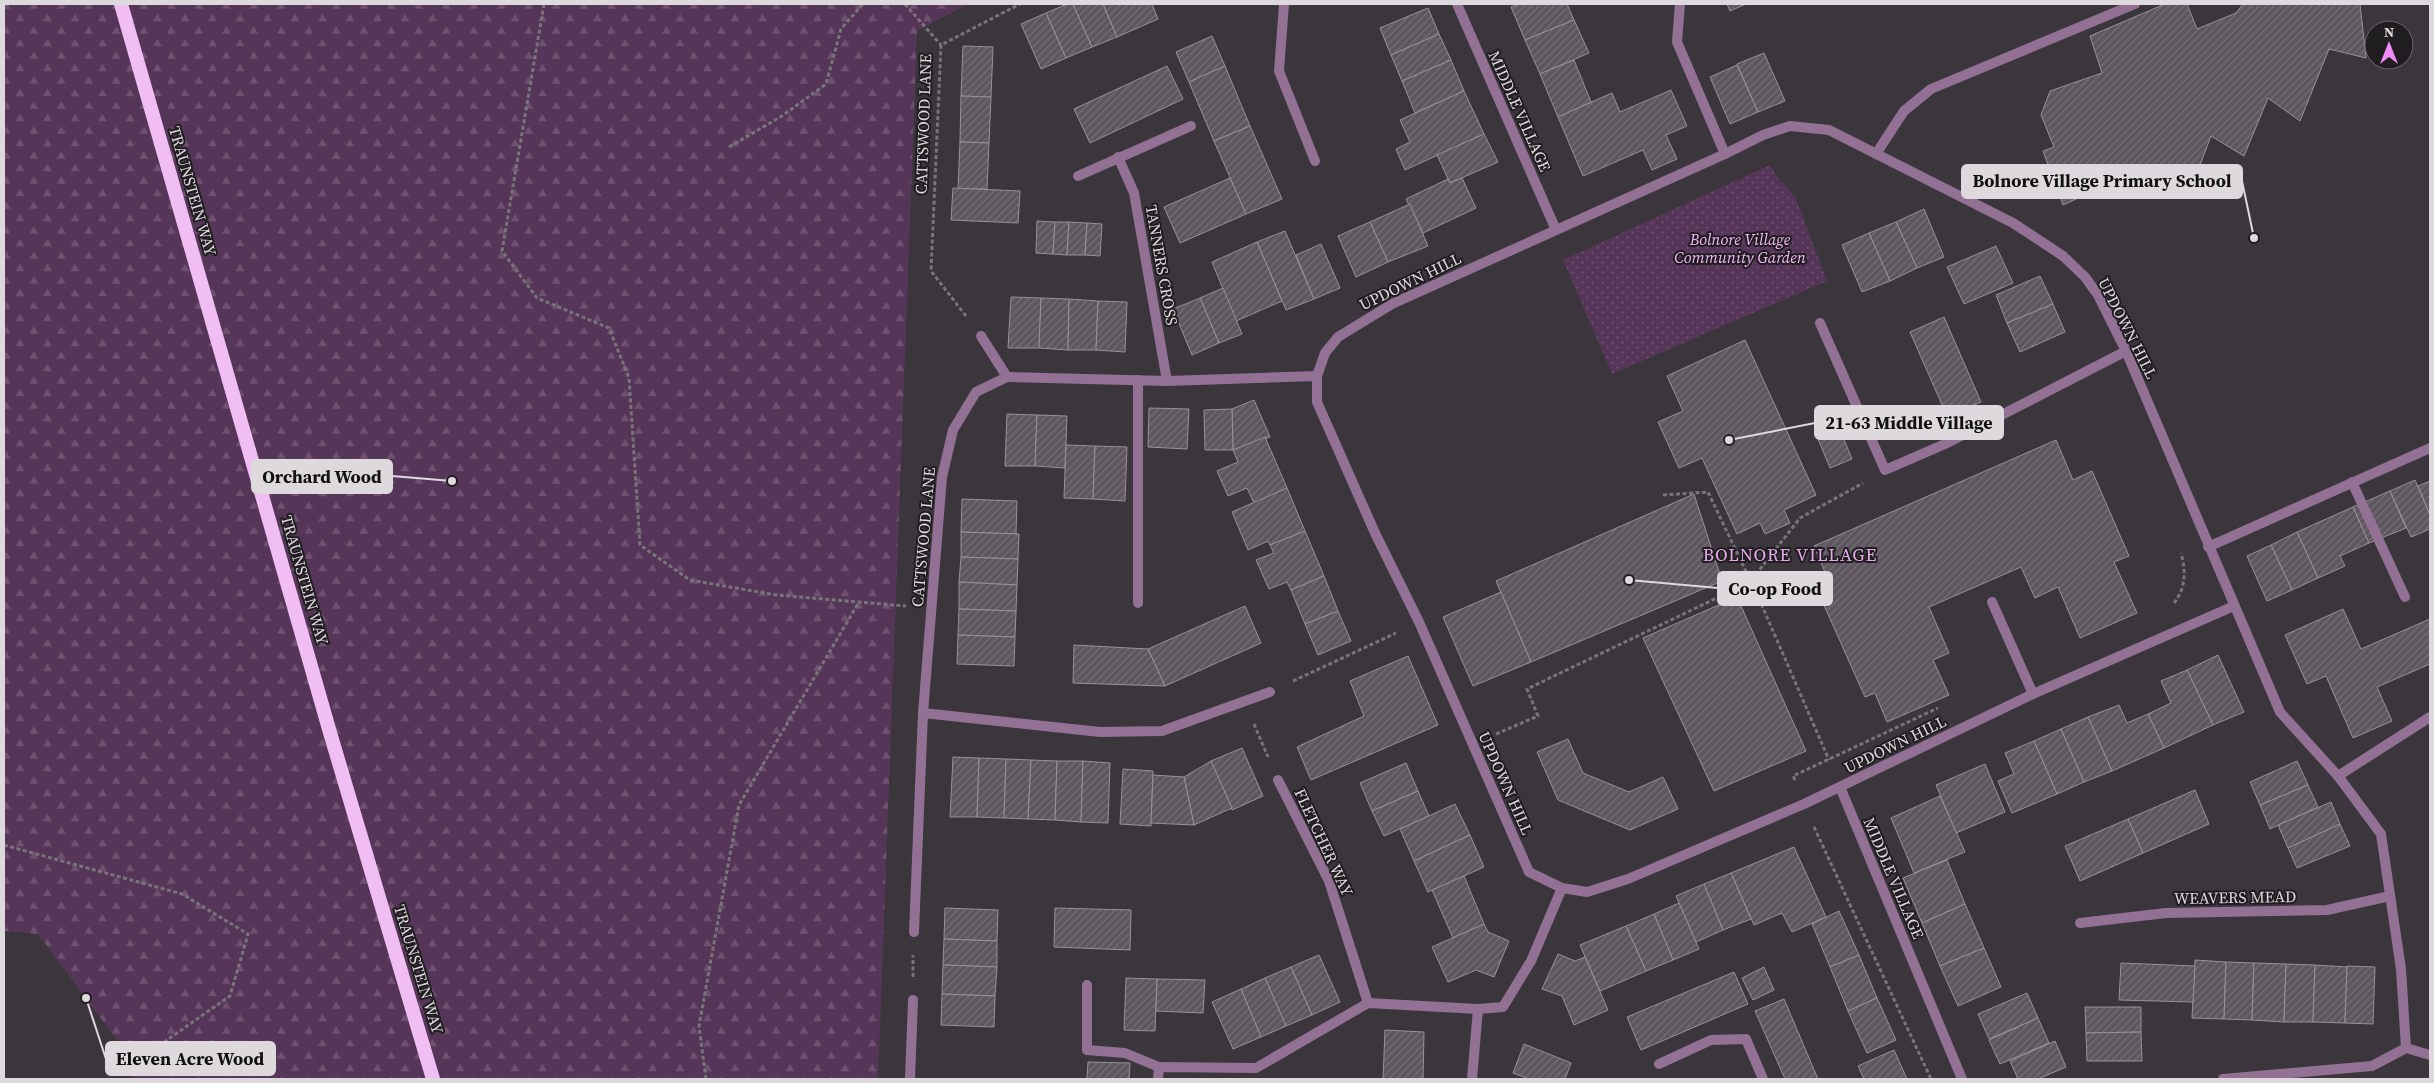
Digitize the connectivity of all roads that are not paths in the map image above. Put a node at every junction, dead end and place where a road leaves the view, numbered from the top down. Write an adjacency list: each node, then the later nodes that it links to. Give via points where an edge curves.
1 (122, 4): 46 (highway, TRAUNSTEIN WAY)
2 (1284, 4): 10 (street, via 1279,71)
3 (1457, 4): 12 (street, MIDDLE VILLAGE)
4 (1680, 4): 7 (street, via 1677,42)
5 (2135, 4): 8 (street, via 1931,89 1904,111)
6 (1191, 126): 9 (street)
7 (1726, 154): 8 (street, UPDOWN HILL, via 1790,126 1829,130); 12 (street, UPDOWN HILL)
8 (1876, 154): 15 (street, UPDOWN HILL, via 2013,223 2062,256 2085,277 2098,295)
9 (1118, 157): 11 (street); 19 (street, TANNERS CROSS, via 1134,193)
10 (1315, 161)
11 (1078, 176)
12 (1556, 230): 16 (street, UPDOWN HILL, via 1392,304 1360,322 1338,338 1325,353)
13 (1820, 323): 15 (street, via 1885,470 1945,444)
14 (981, 336): 17 (street)
15 (2126, 351): 22 (street, UPDOWN HILL)
16 (1317, 376): 19 (street); 34 (street, UPDOWN HILL, via 1317,402 1374,533 1419,622 1529,872)
17 (1007, 377): 18 (street); 29 (street, CATTSWOOD LANE, via 976,392 953,430 942,477)
18 (1138, 380): 19 (street); 25 (street)
19 (1167, 382)
20 (2430, 448): 21 (street)
21 (2352, 482): 22 (street); 23 (street)
22 (2208, 546): 26 (street, UPDOWN HILL)
23 (2405, 597)
24 (1992, 602): 28 (street)
25 (1138, 603)
26 (2234, 606): 28 (street, UPDOWN HILL); 31 (street, via 2280,712)
27 (1270, 692): 29 (street, via 1162,731 1100,732)
28 (2033, 694): 33 (street, UPDOWN HILL)
29 (923, 713): 37 (street, CATTSWOOD LANE)
30 (2430, 717): 31 (street)
31 (2338, 776): 35 (street, via 2381,834)
32 (1278, 780): 40 (street, FLETCHER WAY, via 1329,881)
33 (1840, 787): 34 (street, UPDOWN HILL, via 1628,879 1587,892); 51 (street, MIDDLE VILLAGE)
34 (1562, 888): 41 (street, via 1531,961 1503,1007)
35 (2390, 896): 36 (street, WEAVERS MEAD, via 2327,910 2166,913); 42 (street, via 2401,969)
36 (2080, 923)
37 (914, 932)
38 (1086, 986): 45 (street, via 1086,1050 1125,1053)
39 (913, 1000): 47 (street)
40 (1368, 1003): 41 (street); 45 (street, via 1256,1068)
41 (1478, 1009): 49 (street)
42 (2406, 1048): 43 (street); 52 (street, via 2372,1066)
43 (2430, 1055)
44 (1659, 1064): 50 (street, via 1711,1040 1746,1039)
45 (1159, 1067): 48 (street)
46 (433, 1079)
47 (910, 1079)
48 (1158, 1079)
49 (1472, 1079)
50 (1763, 1079)
51 (1962, 1079)
52 (2223, 1079)

